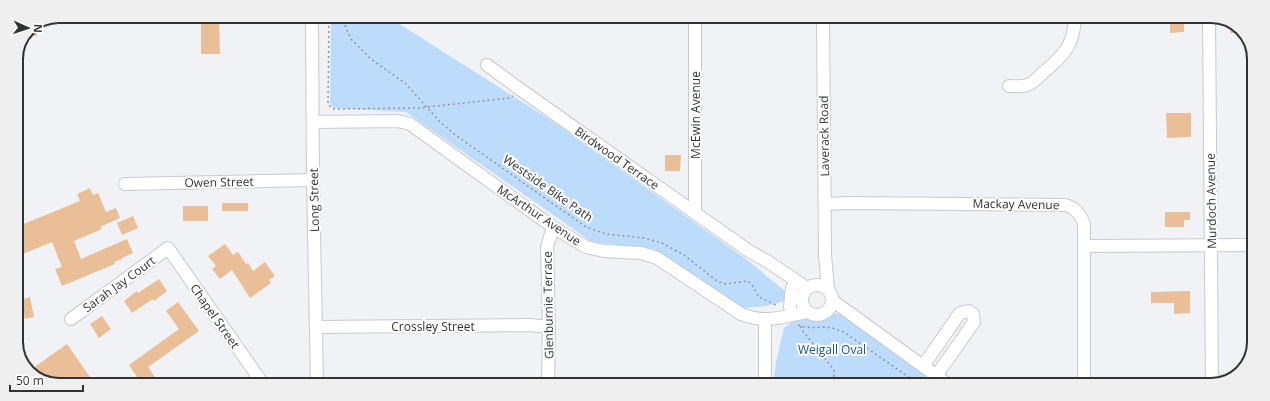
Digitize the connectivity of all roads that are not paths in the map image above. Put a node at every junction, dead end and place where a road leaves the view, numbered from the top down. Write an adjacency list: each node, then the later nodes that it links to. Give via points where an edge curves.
1 (312, 23): 8 (street, Long Street)
2 (695, 23): 12 (street, McEwin Avenue)
3 (823, 23): 11 (street, Laverack Road)
4 (1074, 23): 7 (street, via 1071,42 1060,58 1031,84)
5 (1209, 23): 14 (street, Murdoch Avenue)
6 (486, 65): 12 (street, Birdwood Terrace)
7 (1009, 86)
8 (313, 122): 9 (street, Long Street); 13 (street, McArthur Avenue, via 398,121 410,124)
9 (313, 180): 10 (street, Owen Street); 25 (street, Long Street)
10 (125, 184)
11 (825, 204): 16 (street, Mackay Avenue, via 1072,206 1079,212 1084,224); 20 (street, Laverack Road, via 825,255)
12 (695, 213): 18 (street, Birdwood Terrace)
13 (553, 227): 24 (street, McArthur Avenue, via 586,247 604,251 642,253 657,258 741,314); 26 (street, Glenburnie Terrace, via 547,247)
14 (1212, 245): 15 (street); 16 (street); 35 (street, Murdoch Avenue)
15 (1247, 245)
16 (1085, 246): 34 (street, Mackay Avenue)
17 (168, 248): 23 (street, Sarah Jay Court); 29 (street, Chapel Street)
18 (749, 251): 19 (street, Birdwood Terrace, via 762,266); 20 (street, Birdwood Terrace, via 767,261)
19 (792, 288): 20 (street, Birdwood Terrace); 21 (street)
20 (811, 295): 21 (street); 22 (street, via 832,294); 22 (street, via 816,316 822,315); 24 (street, McArthur Avenue, via 783,317)
21 (785, 307): 24 (street)
22 (830, 307): 27 (street, via 856,318)
23 (71, 319)
24 (765, 320): 32 (street)
25 (316, 327): 26 (street, Crossley Street); 30 (street, Long Street)
26 (549, 327): 31 (street, Glenburnie Terrace)
27 (923, 366): 28 (street); 28 (street, via 960,313 968,311 973,314 974,322)
28 (936, 376): 33 (street)
29 (259, 378)
30 (316, 378)
31 (548, 378)
32 (765, 378)
33 (939, 378)
34 (1084, 378)
35 (1212, 378)

